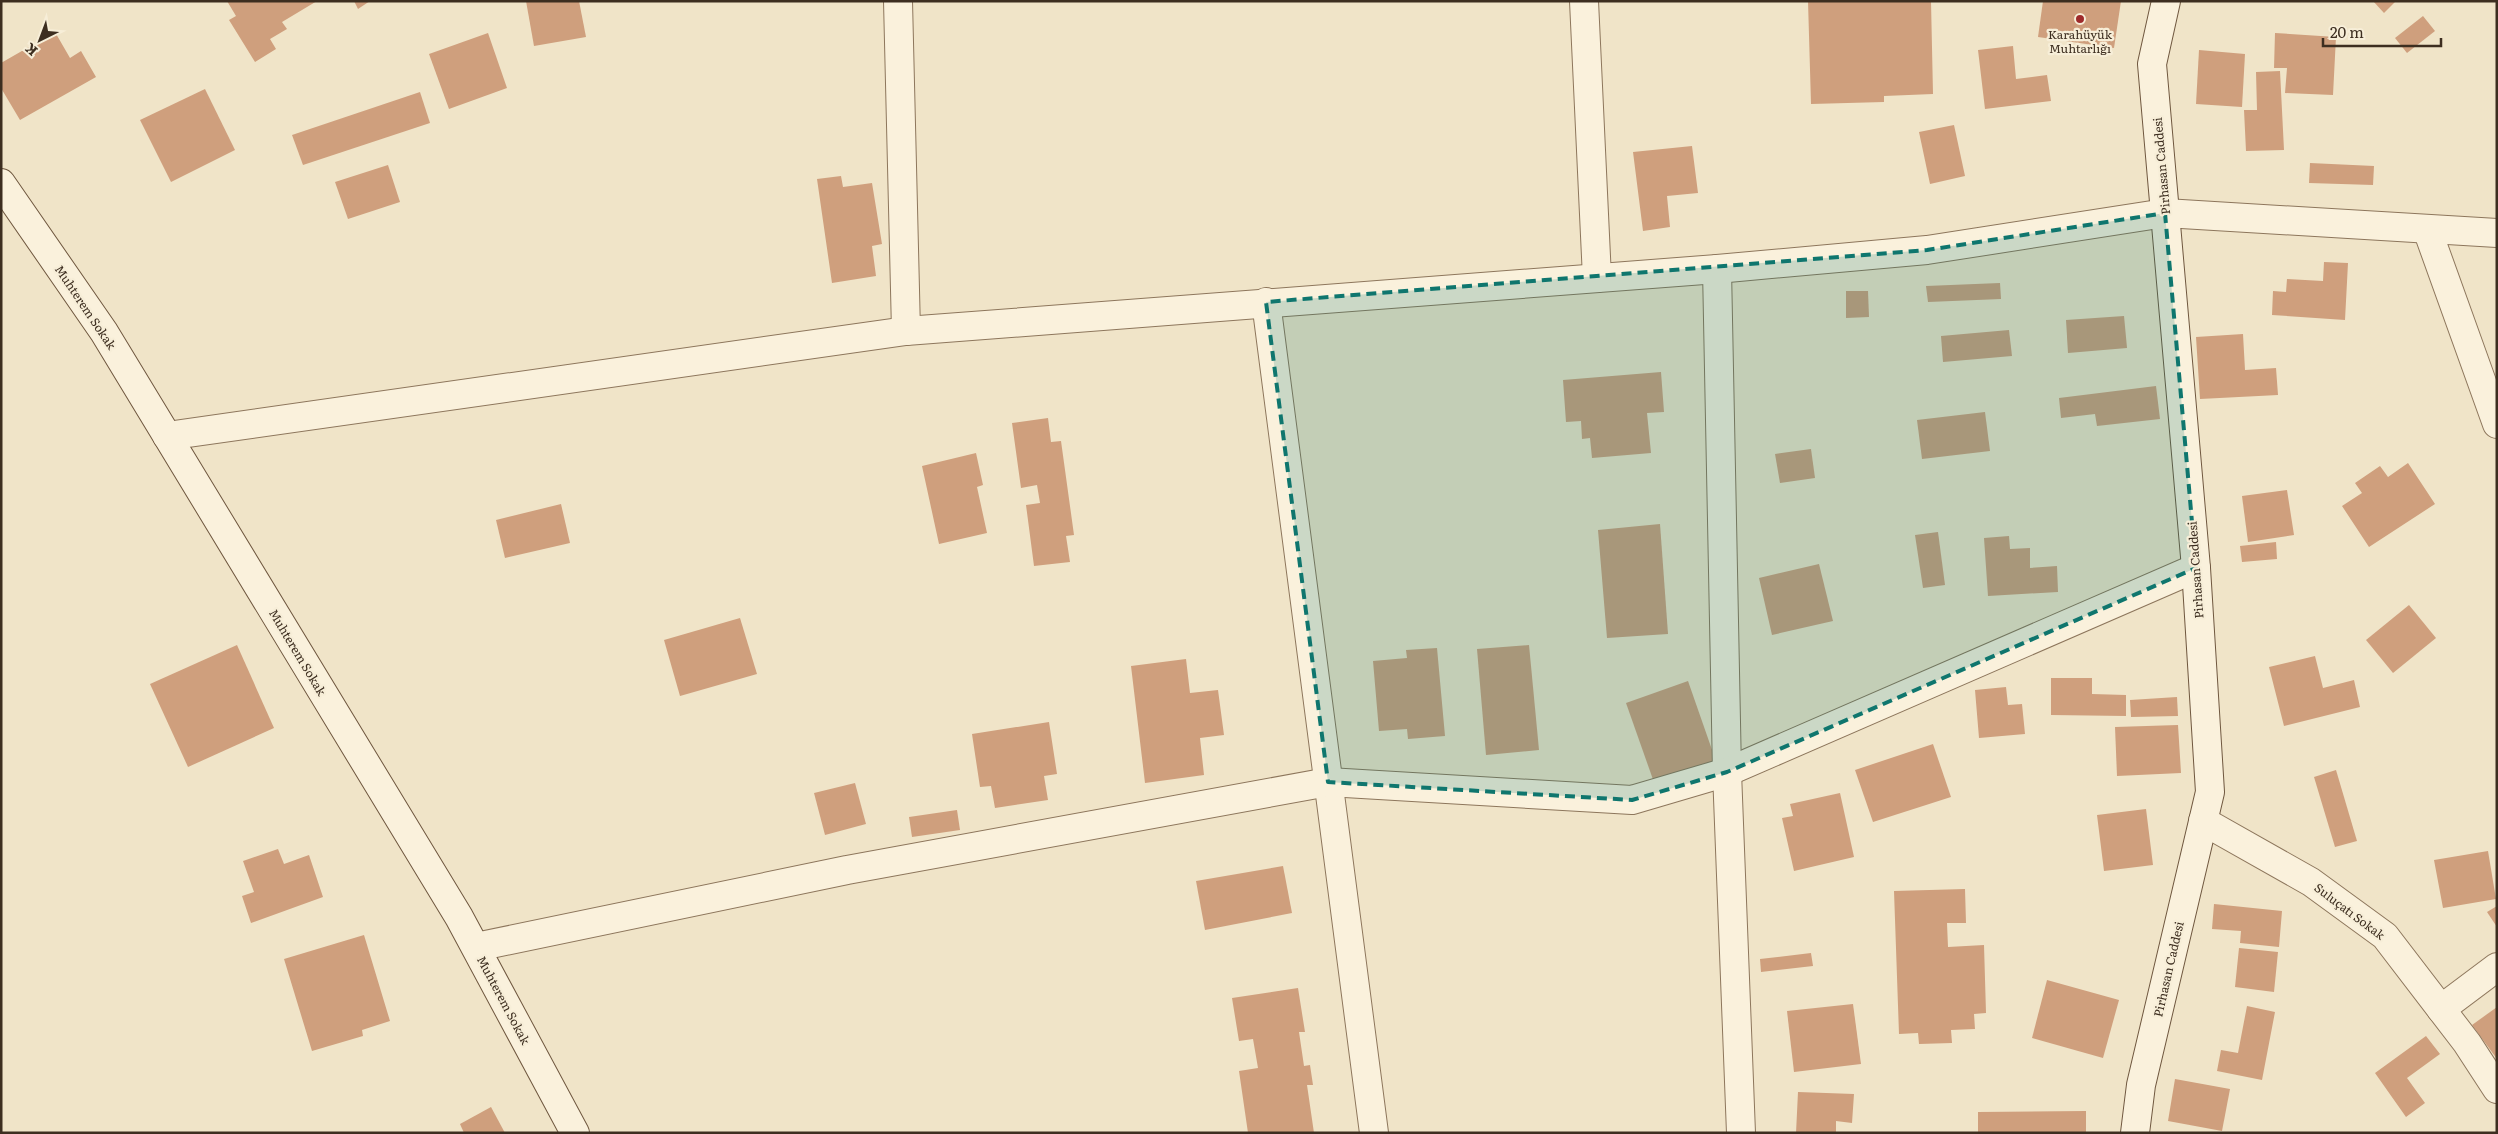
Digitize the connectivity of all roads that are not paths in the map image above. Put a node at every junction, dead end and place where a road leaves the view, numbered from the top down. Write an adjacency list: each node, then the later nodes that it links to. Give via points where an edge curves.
1 (1584, 1): 9 (street)
2 (2166, 1): 5 (street, Pirhasan Caddesi, via 2152,64)
3 (900, 2): 11 (street)
4 (1, 183): 13 (street, Muhterem Sokak, via 104,332)
5 (2165, 213): 6 (street); 8 (street, via 1927,250); 14 (street, Pirhasan Caddesi)
6 (2427, 229): 7 (street); 12 (street)
7 (2497, 232)
8 (1717, 269): 9 (street); 15 (street)
9 (1597, 278): 10 (street)
10 (1266, 302): 11 (street); 16 (street)
11 (906, 331): 13 (street)
12 (2497, 424)
13 (167, 436): 18 (street, Muhterem Sokak)
14 (2196, 568): 15 (street); 17 (street, Pirhasan Caddesi, via 2210,792)
15 (1727, 772): 16 (street, via 1632,800); 24 (street)
16 (1328, 782): 18 (street, via 847,870); 23 (street)
17 (2204, 822): 20 (street, Suluçatı Sokak, via 2311,882 2385,936); 25 (street, Pirhasan Caddesi, via 2141,1085)
18 (476, 947): 22 (street, Muhterem Sokak)
19 (2497, 967): 20 (street)
20 (2441, 1009): 21 (street, Suluçatı Sokak)
21 (2497, 1089)
22 (575, 1133)
23 (1374, 1133)
24 (1741, 1133)
25 (2135, 1133)

